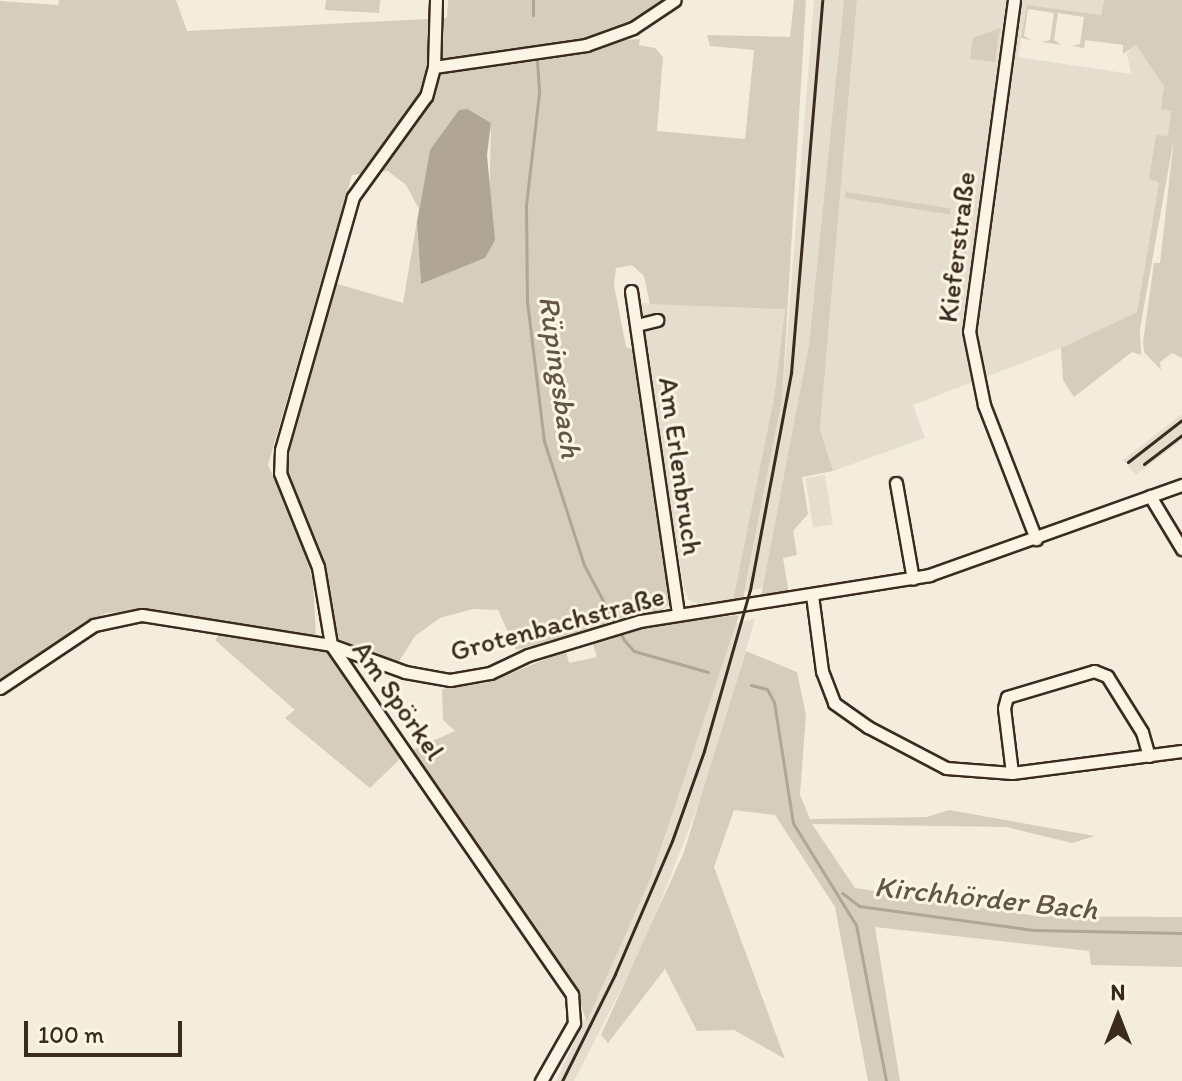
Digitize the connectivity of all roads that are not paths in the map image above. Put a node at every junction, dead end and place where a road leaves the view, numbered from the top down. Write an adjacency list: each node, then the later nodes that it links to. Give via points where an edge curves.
1 (436, 0): 4 (street, Am Spörkel)
2 (675, 0): 4 (street, via 633,28 586,45)
3 (1014, 0): 11 (street, Kieferstraße, via 969,331 984,405)
4 (434, 67): 16 (street, Am Spörkel, via 426,96 353,197 281,450 280,473 318,567)
5 (631, 291): 7 (street, Am Erlenbruch)
6 (657, 320): 7 (street)
7 (637, 325): 15 (street, Am Erlenbruch)
8 (896, 483): 13 (street)
9 (1182, 485): 10 (street, Grotenbachstraße)
10 (1150, 496): 11 (street, Grotenbachstraße); 12 (street)
11 (1036, 539): 13 (street, Grotenbachstraße)
12 (1182, 549)
13 (913, 579): 14 (street, Grotenbachstraße)
14 (812, 595): 15 (street, Grotenbachstraße); 20 (street, via 824,683 843,712 946,768)
15 (678, 614): 16 (street, Grotenbachstraße, via 604,630 490,673 450,680 405,672)
16 (331, 645): 17 (street, Grotenbachstraße, via 169,617 125,615 94,625); 21 (street, Am Spörkel, via 572,995 574,1023)
17 (0, 688)
18 (1182, 751): 19 (street)
19 (1149, 756): 20 (street); 20 (street, via 1142,732 1109,679 1094,671 1007,697)
20 (1012, 773)
21 (541, 1081)

